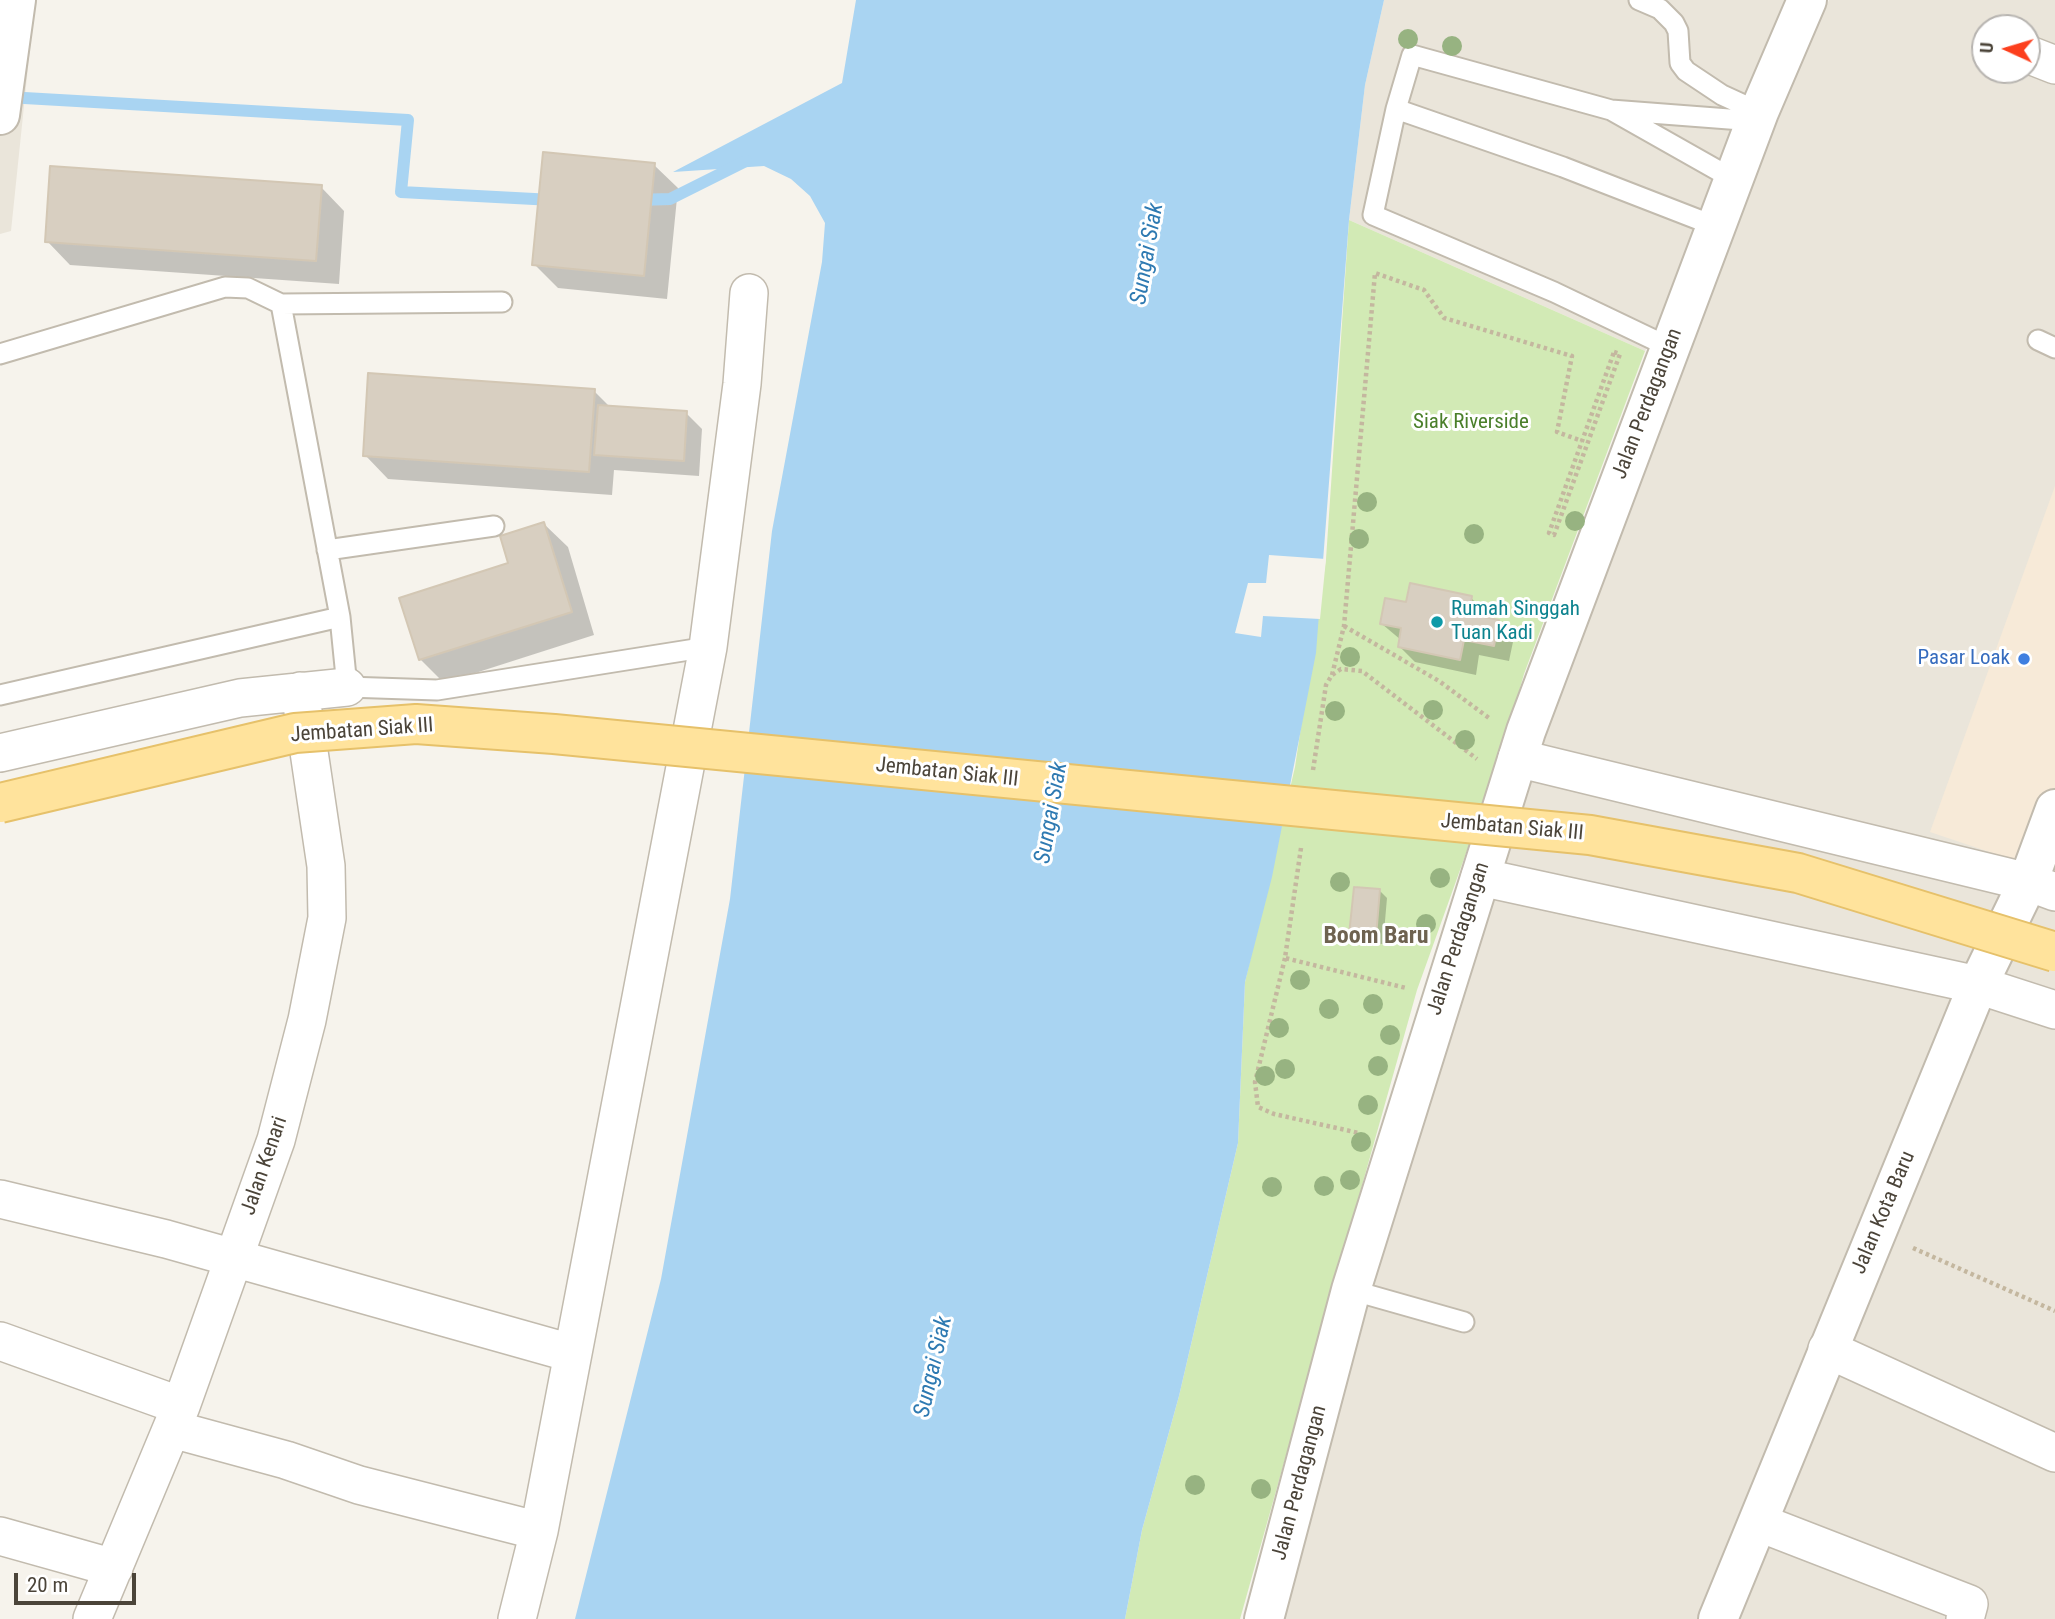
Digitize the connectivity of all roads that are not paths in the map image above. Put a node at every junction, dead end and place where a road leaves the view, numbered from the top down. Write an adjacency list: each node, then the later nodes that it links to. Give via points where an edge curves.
1 (16, 0): 6 (street)
2 (1639, 0): 7 (lane, via 1660,9 1674,23 1680,63 1686,71)
3 (1807, 0): 7 (street, Jalan Perdagangan)
4 (1396, 109): 5 (lane, via 1412,55); 9 (lane); 13 (lane, via 1373,215 1553,292)
5 (1611, 110): 7 (lane); 8 (lane)
6 (0, 115)
7 (1757, 116): 8 (street, Jalan Perdagangan)
8 (1733, 179): 9 (street, Jalan Perdagangan)
9 (1715, 226): 13 (street, Jalan Perdagangan)
10 (749, 293): 18 (street, via 742,384)
11 (502, 302): 12 (lane)
12 (281, 304): 14 (lane, via 247,288 225,287); 16 (lane)
13 (1669, 348): 23 (street, Jalan Perdagangan)
14 (0, 354)
15 (494, 526): 16 (lane)
16 (327, 550): 17 (lane)
17 (340, 617): 19 (lane); 21 (lane)
18 (708, 647): 19 (lane, via 438,690); 37 (street)
19 (346, 687): 20 (street)
20 (300, 691): 22 (street, via 240,698); 32 (street, Jalan Kenari, via 326,866 327,918 276,1140)
21 (0, 695)
22 (0, 753)
23 (1517, 758): 26 (street, Jalan Perdagangan); 27 (street)
24 (0, 803): 28 (main road, Jembatan Siak III, bridge, via 295,733 416,724 554,734 1590,835 1798,873)
25 (2055, 809): 27 (street, Jalan Kota Baru)
26 (1480, 877): 29 (street); 33 (street, Jalan Perdagangan)
27 (2042, 887): 29 (street, Jalan Kota Baru)
28 (2055, 952)
29 (1978, 985): 30 (street); 36 (street, Jalan Kota Baru)
30 (2055, 1010)
31 (0, 1199): 32 (street, via 166,1239)
32 (232, 1260): 37 (street); 38 (street, Jalan Kenari)
33 (1352, 1290): 34 (lane); 46 (street, Jalan Perdagangan)
34 (1464, 1322)
35 (0, 1341): 38 (street)
36 (1827, 1349): 39 (street); 40 (street, Jalan Kota Baru)
37 (571, 1353): 41 (street)
38 (177, 1417): 41 (street, via 359,1485); 43 (street, Jalan Kenari)
39 (2055, 1453)
40 (1760, 1523): 47 (street, Jalan Kota Baru); 48 (street, via 1969,1604)
41 (539, 1531): 45 (street)
42 (0, 1536): 43 (street)
43 (114, 1568): 44 (street, Jalan Kenari)
44 (92, 1619)
45 (517, 1619)
46 (1264, 1619)
47 (1718, 1619)
48 (1965, 1619)

